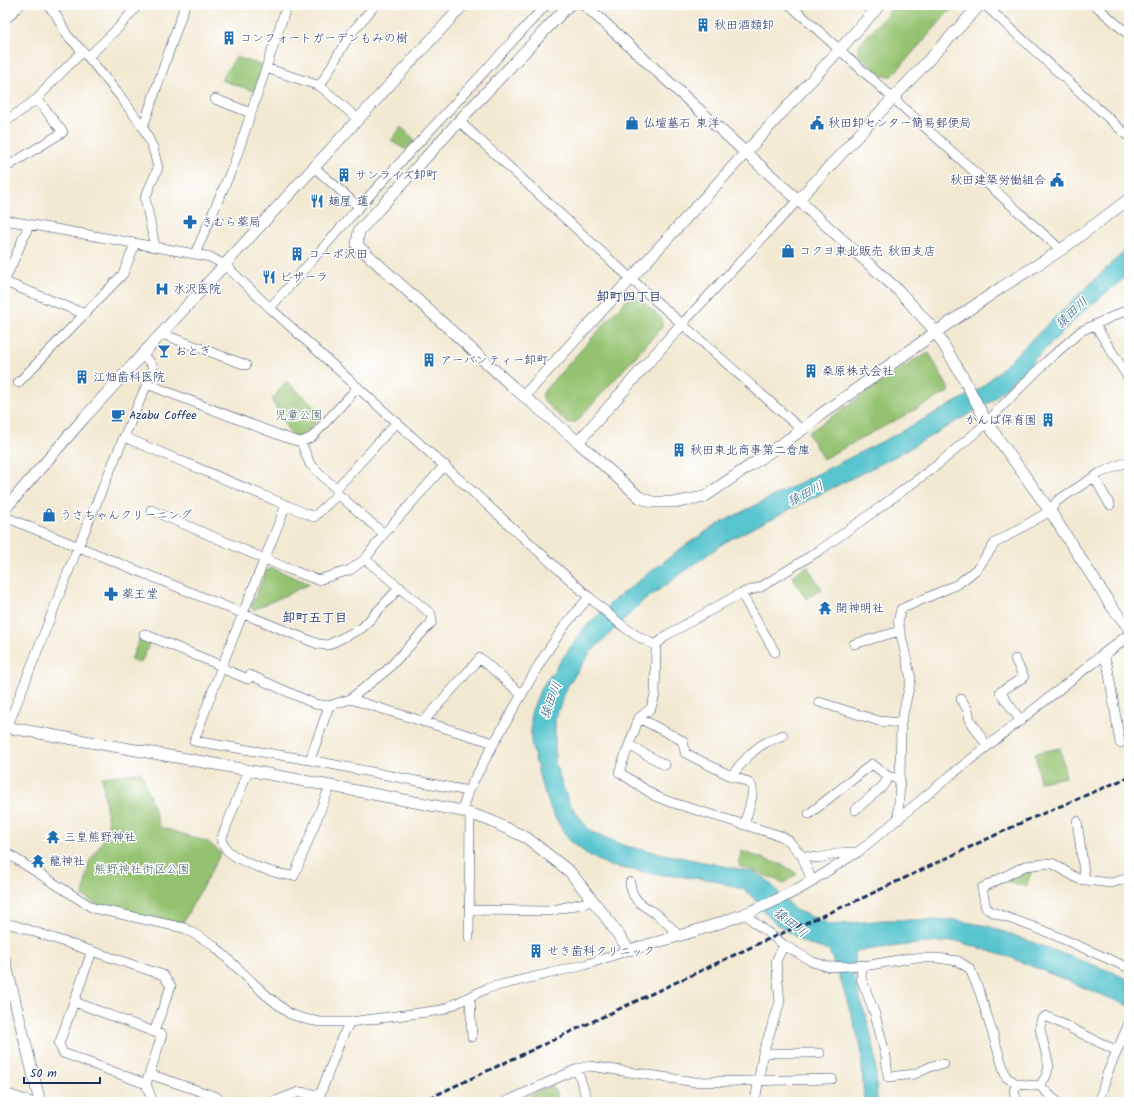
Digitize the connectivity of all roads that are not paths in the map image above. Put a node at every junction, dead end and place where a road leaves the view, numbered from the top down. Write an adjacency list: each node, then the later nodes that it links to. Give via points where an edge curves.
1 (20, 5): 17 (street)
2 (48, 5): 16 (street)
3 (138, 5): 20 (street, via 118,28)
4 (185, 5): 30 (street)
5 (287, 5): 21 (street)
6 (375, 5): 22 (street, via 349,36)
7 (463, 5): 27 (street)
8 (546, 5): 37 (street)
9 (569, 5): 28 (street)
10 (585, 5): 32 (street)
11 (790, 5): 19 (street)
12 (880, 5): 19 (street)
13 (980, 5): 23 (street)
14 (985, 5): 31 (street)
15 (1095, 5): 18 (street)
16 (57, 9): 20 (street, via 67,35)
17 (5, 20)
18 (1129, 35)
19 (839, 50): 23 (street); 32 (street)
20 (86, 54): 24 (street, via 51,83); 30 (street)
21 (266, 68): 22 (street); 26 (street)
22 (320, 86): 27 (street)
23 (893, 97): 35 (street); 42 (street)
24 (37, 99): 29 (street); 33 (street, via 63,132)
25 (216, 99): 26 (street)
26 (251, 113): 43 (street, via 234,164)
27 (358, 119): 34 (street)
28 (459, 121): 45 (street); 60 (street, via 359,231 356,245)
29 (5, 122)
30 (143, 127): 41 (street, via 153,148 158,168 145,198)
31 (1129, 137)
32 (746, 153): 35 (street); 45 (street)
33 (5, 166)
34 (314, 168): 37 (street); 44 (street)
35 (799, 199): 50 (street); 52 (street, via 899,291)
36 (1129, 199): 42 (street)
37 (359, 207): 47 (street)
38 (5, 220): 39 (street)
39 (29, 225): 40 (street); 46 (street)
40 (135, 244): 41 (street); 49 (street, via 123,274)
41 (155, 246): 43 (street)
42 (1061, 250): 52 (street)
43 (195, 254): 44 (street, via 210,257)
44 (225, 265): 47 (street); 53 (street)
45 (630, 278): 50 (street); 60 (street)
46 (5, 281): 49 (street)
47 (270, 308): 59 (street)
48 (1129, 309): 51 (street)
49 (85, 314): 57 (street)
50 (682, 324): 63 (street); 66 (street)
51 (1095, 325): 56 (street); 62 (street, via 1081,331 1047,362)
52 (936, 332): 62 (street); 63 (street)
53 (162, 334): 54 (street); 55 (street)
54 (142, 356): 58 (street, via 151,363 152,368); 73 (street)
55 (246, 365)
56 (1129, 379)
57 (18, 383)
58 (147, 384): 64 (street); 65 (street)
59 (358, 387): 61 (street); 65 (street, via 312,437)
60 (524, 396): 66 (street)
61 (397, 422): 68 (street); 70 (street)
62 (987, 424): 75 (street); 82 (street, via 820,550 761,587)
63 (802, 430): 66 (street, via 704,497 678,502 652,502 638,497)
64 (124, 437): 71 (street); 78 (street)
65 (301, 442): 70 (street, via 310,464)
66 (578, 442)
67 (1129, 461): 69 (street)
68 (445, 466): 77 (street); 83 (street)
69 (1094, 477): 72 (street); 75 (street, via 1057,501)
70 (337, 492): 71 (street, via 314,517); 77 (street)
71 (286, 505): 79 (street)
72 (1110, 505)
73 (5, 509)
74 (151, 510): 79 (street)
75 (1050, 511): 85 (street, via 1112,607); 86 (street, via 995,543 978,568 958,584 902,609 898,622)
76 (5, 517): 78 (street)
77 (384, 534): 80 (street)
78 (78, 547): 84 (street); 105 (street)
79 (265, 559): 80 (street, via 318,580 350,570); 84 (street)
80 (365, 559): 81 (street)
81 (400, 588): 84 (street, via 362,628 328,645 318,644); 97 (street, via 431,614 432,622 387,670)
82 (740, 594): 90 (street, via 667,635); 91 (street)
83 (589, 597): 90 (street, via 628,631); 96 (street, via 544,656)
84 (242, 614): 95 (street)
85 (1129, 628)
86 (900, 631): 89 (street); 104 (street, via 911,679)
87 (144, 634): 95 (street)
88 (1129, 635): 92 (street)
89 (854, 644)
90 (656, 645): 101 (street, via 655,695 651,708)
91 (775, 652)
92 (1104, 654): 94 (street); 108 (street)
93 (1015, 659): 102 (street, via 1024,677 1000,692)
94 (1090, 665): 102 (street)
95 (221, 667): 100 (street, via 248,680 250,675 314,704); 111 (street, via 194,741)
96 (522, 695): 103 (street, via 480,658); 107 (street)
97 (350, 699): 100 (street); 103 (street)
98 (961, 699): 110 (street, via 968,710 970,720)
99 (819, 702): 104 (street, via 879,721)
100 (330, 706): 111 (street)
101 (639, 718): 109 (street); 114 (street, via 682,741 685,753)
102 (1021, 721): 110 (street)
103 (423, 722): 107 (street)
104 (901, 723): 116 (street)
105 (6, 730): 113 (street)
106 (783, 735): 114 (street, via 757,749)
107 (494, 743): 118 (street)
108 (1120, 743)
109 (629, 745): 112 (street); 124 (street, via 619,772 655,796)
110 (987, 746): 122 (street)
111 (310, 760): 118 (street)
112 (665, 765)
113 (248, 771): 117 (street); 117 (street, via 221,840 227,851 278,874 294,876)
114 (731, 776): 124 (street, via 745,781 754,791)
115 (889, 777): 116 (street); 119 (street, via 882,787); 121 (street, via 872,764)
116 (900, 778): 122 (street)
117 (330, 786): 120 (street)
118 (468, 791): 120 (street)
119 (855, 810)
120 (466, 813): 132 (street, via 489,820 527,838 570,872); 133 (street)
121 (809, 814)
122 (898, 820): 126 (street)
123 (1076, 821): 129 (street)
124 (744, 825): 127 (street, via 781,836)
125 (5, 852): 146 (street, via 93,908 184,928 212,944 290,1014 320,1022)
126 (858, 852): 127 (street, via 819,858); 130 (street)
127 (802, 856): 130 (street)
128 (1129, 878): 129 (street, via 1110,883)
129 (1085, 880): 143 (street, via 1078,879 1052,863 1025,866 982,888 986,908 992,912 1047,932)
130 (812, 881): 134 (street)
131 (630, 882): 136 (street, via 632,893 642,906 660,917)
132 (593, 901): 133 (street, via 549,911); 139 (street)
133 (469, 910): 137 (street)
134 (750, 911): 136 (street); 138 (street, via 754,922)
135 (5, 924): 140 (street, via 14,924)
136 (679, 936): 139 (street)
137 (469, 937)
138 (784, 945): 142 (street, via 813,962 829,967); 151 (street, via 776,961 780,1002)
139 (628, 950): 144 (street, via 585,965 488,988)
140 (92, 951): 145 (street); 148 (street, via 163,975 171,986)
141 (5, 960): 165 (street)
142 (860, 966): 153 (street, via 861,978 875,1014 886,1057 888,1077 915,1074 932,1066); 159 (street, via 910,958 937,958 958,961 970,969 1006,1077)
143 (1129, 968)
144 (470, 998): 146 (street, via 442,1010); 149 (street)
145 (74, 1002): 148 (street); 158 (street, via 59,1044 63,1054)
146 (350, 1022): 163 (street)
147 (1129, 1023): 150 (street)
148 (154, 1032): 155 (street, via 162,1035)
149 (472, 1037)
150 (1117, 1052): 160 (street, via 1046,1016 1041,1020 1040,1029 1050,1066); 173 (street)
151 (763, 1053): 152 (street); 157 (street)
152 (820, 1053)
153 (944, 1064)
154 (577, 1069): 157 (street, via 590,1066 695,1082); 168 (street); 169 (street)
155 (149, 1074): 158 (street); 162 (street)
156 (832, 1079): 157 (street)
157 (758, 1080): 170 (street)
158 (146, 1084): 166 (street)
159 (1017, 1084): 160 (street); 171 (street, via 1014,1091)
160 (1040, 1086): 172 (street)
161 (5, 1093): 164 (street)
162 (217, 1097)
163 (319, 1099): 167 (street, via 299,1092)
164 (32, 1102)
165 (40, 1102)
166 (153, 1102)
167 (273, 1102)
168 (505, 1102)
169 (588, 1102)
170 (755, 1102)
171 (1017, 1102)
172 (1057, 1102)
173 (1099, 1102)

